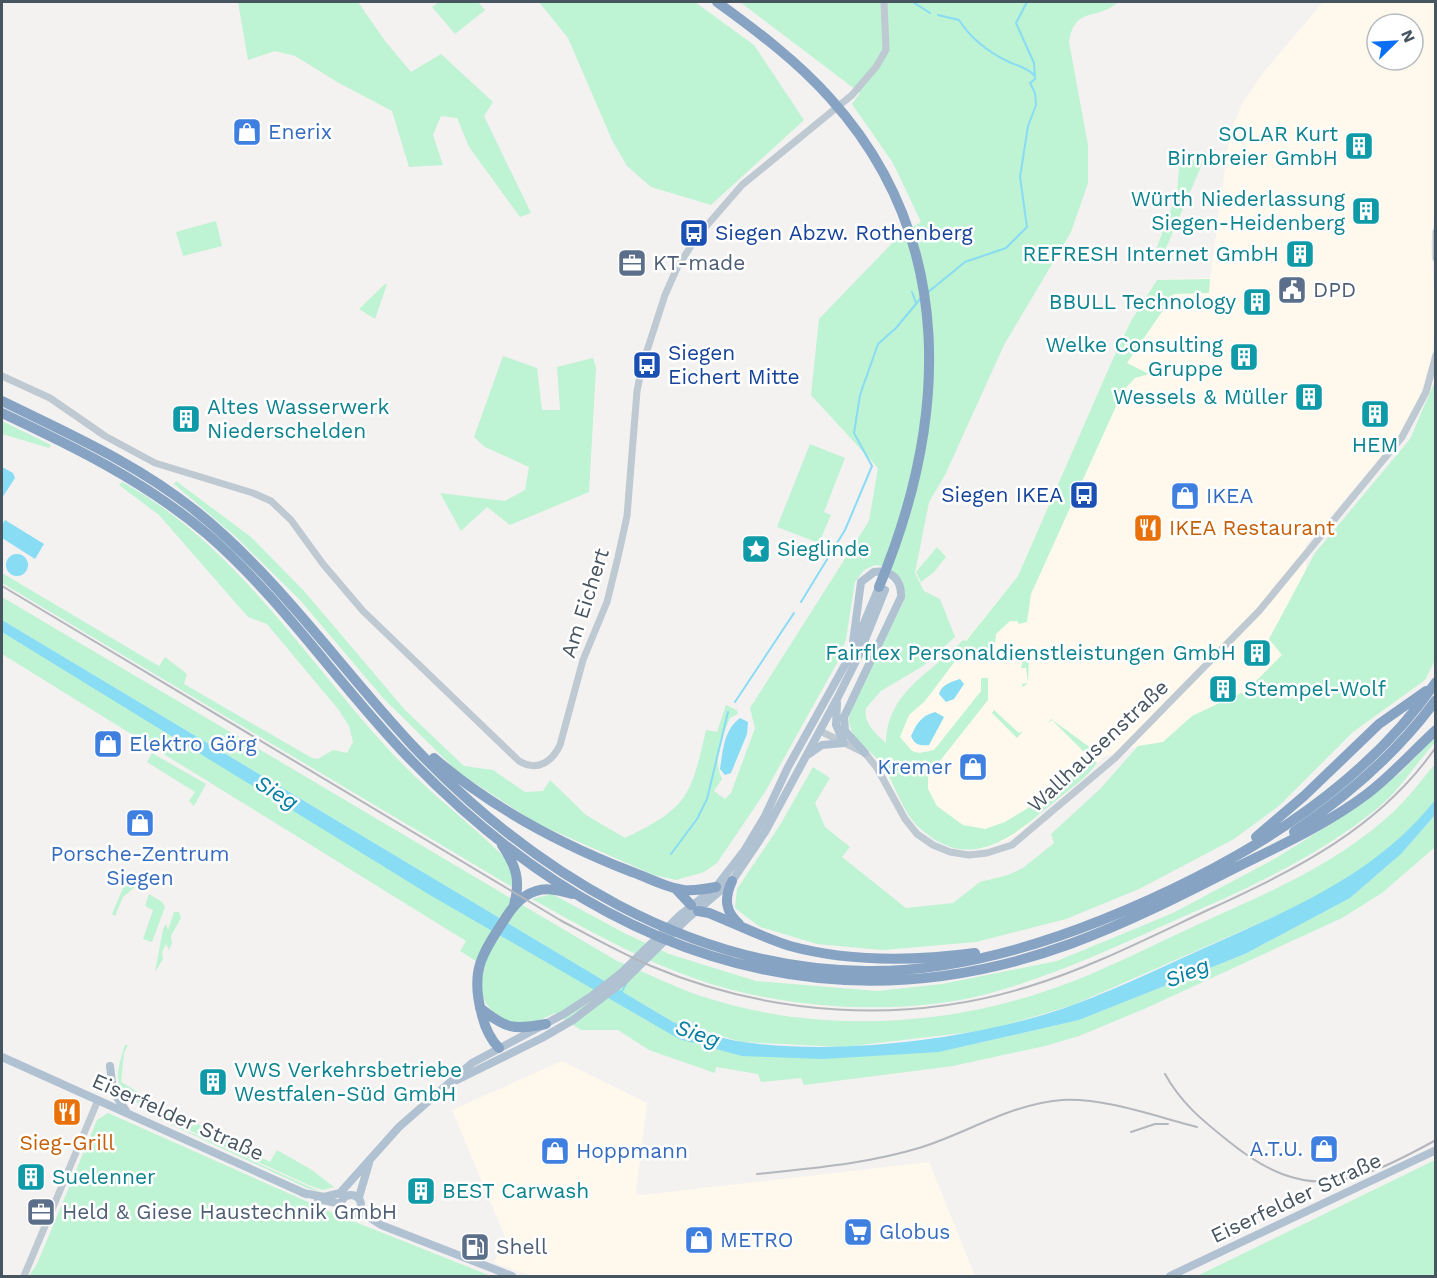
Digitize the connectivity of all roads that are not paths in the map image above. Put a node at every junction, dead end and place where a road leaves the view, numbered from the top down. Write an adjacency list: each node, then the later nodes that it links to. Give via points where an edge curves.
1 (717, 2): 4 (highway)
2 (728, 2): 4 (highway)
3 (884, 2): 8 (street, Am Eichert, via 886,50 852,95 742,185 711,219 677,268 665,295 637,391 627,516 610,592 583,660 560,745 548,762 530,766 511,755 363,611 291,520 270,501 167,468 111,440 50,398)
4 (806, 68): 11 (highway, via 843,113 885,177 915,249 927,305 931,367 926,430)
5 (1436, 232): 6 (street)
6 (1436, 258)
7 (1436, 356): 21 (street, Wallhausenstraße, via 1426,392 1402,437 1266,602 1115,758 1020,840 978,855 950,852 933,845 904,819)
8 (2, 376)
9 (2, 401): 16 (highway, via 115,457 198,513 271,582)
10 (2, 413): 23 (highway, via 133,480 212,538 264,590 409,758)
11 (882, 588): 12 (main road); 14 (main road, via 859,655)
12 (852, 654): 17 (main road); 21 (main road, via 861,582 874,572 890,574 901,586 902,597 844,717 845,731)
13 (1436, 684): 24 (highway, via 1379,724); 24 (highway, via 1359,768 1307,810)
14 (838, 697): 19 (main road); 20 (main road, via 836,725)
15 (1436, 700): 25 (highway, via 1398,744 1344,795 1294,832)
16 (377, 706): 28 (highway, via 444,766 511,814 592,855); 34 (highway, via 456,788 529,847 619,905 690,939 770,962 814,969 870,971 945,965)
17 (811, 726): 19 (main road); 27 (main road, via 765,816)
18 (1436, 729): 25 (highway, via 1383,781 1329,819)
19 (820, 731): 20 (street, Wallhausenstraße); 22 (main road)
20 (844, 743): 21 (street, Wallhausenstraße); 22 (main road, via 822,745)
21 (865, 753)
22 (804, 759): 26 (main road, via 765,832)
23 (497, 837): 29 (highway, via 515,867); 30 (highway)
24 (1236, 855): 34 (highway, via 1146,901)
25 (1230, 871): 30 (highway, via 1123,924 1043,953 974,971 896,982 814,979 739,966 661,938)
26 (732, 881): 31 (main road); 33 (highway, via 726,903)
27 (716, 887): 28 (highway); 31 (main road)
28 (676, 888): 31 (highway)
29 (522, 893): 30 (highway, via 553,889); 35 (highway, via 481,958 475,990)
30 (583, 897)
31 (695, 908): 32 (main road); 33 (highway)
32 (683, 918): 36 (main road, via 620,974); 37 (main road, via 624,981 573,1020 542,1038)
33 (741, 927): 34 (highway, via 808,950 878,957 956,956)
34 (1040, 942)
35 (480, 1008): 36 (highway, via 506,1027); 37 (highway, via 496,1033)
36 (546, 1024): 37 (main road)
37 (501, 1052): 43 (main road, via 472,1063 415,1112)
38 (2, 1057): 40 (main road, Eiserfelder Straße)
39 (110, 1066): 41 (main road, via 113,1091)
40 (98, 1100): 41 (main road, Eiserfelder Straße); 48 (street)
41 (128, 1114): 44 (main road, Eiserfelder Straße)
42 (1436, 1150): 50 (main road, Eiserfelder Straße)
43 (371, 1160): 44 (main road, via 336,1196); 45 (main road)
44 (303, 1193): 46 (main road, Eiserfelder Straße)
45 (355, 1196): 46 (main road, via 343,1198); 47 (main road, via 362,1202)
46 (341, 1204): 47 (main road, Eiserfelder Straße, via 349,1215)
47 (360, 1211): 49 (main road, Eiserfelder Straße, via 381,1225)
48 (24, 1276)
49 (512, 1276)
50 (1170, 1276)

